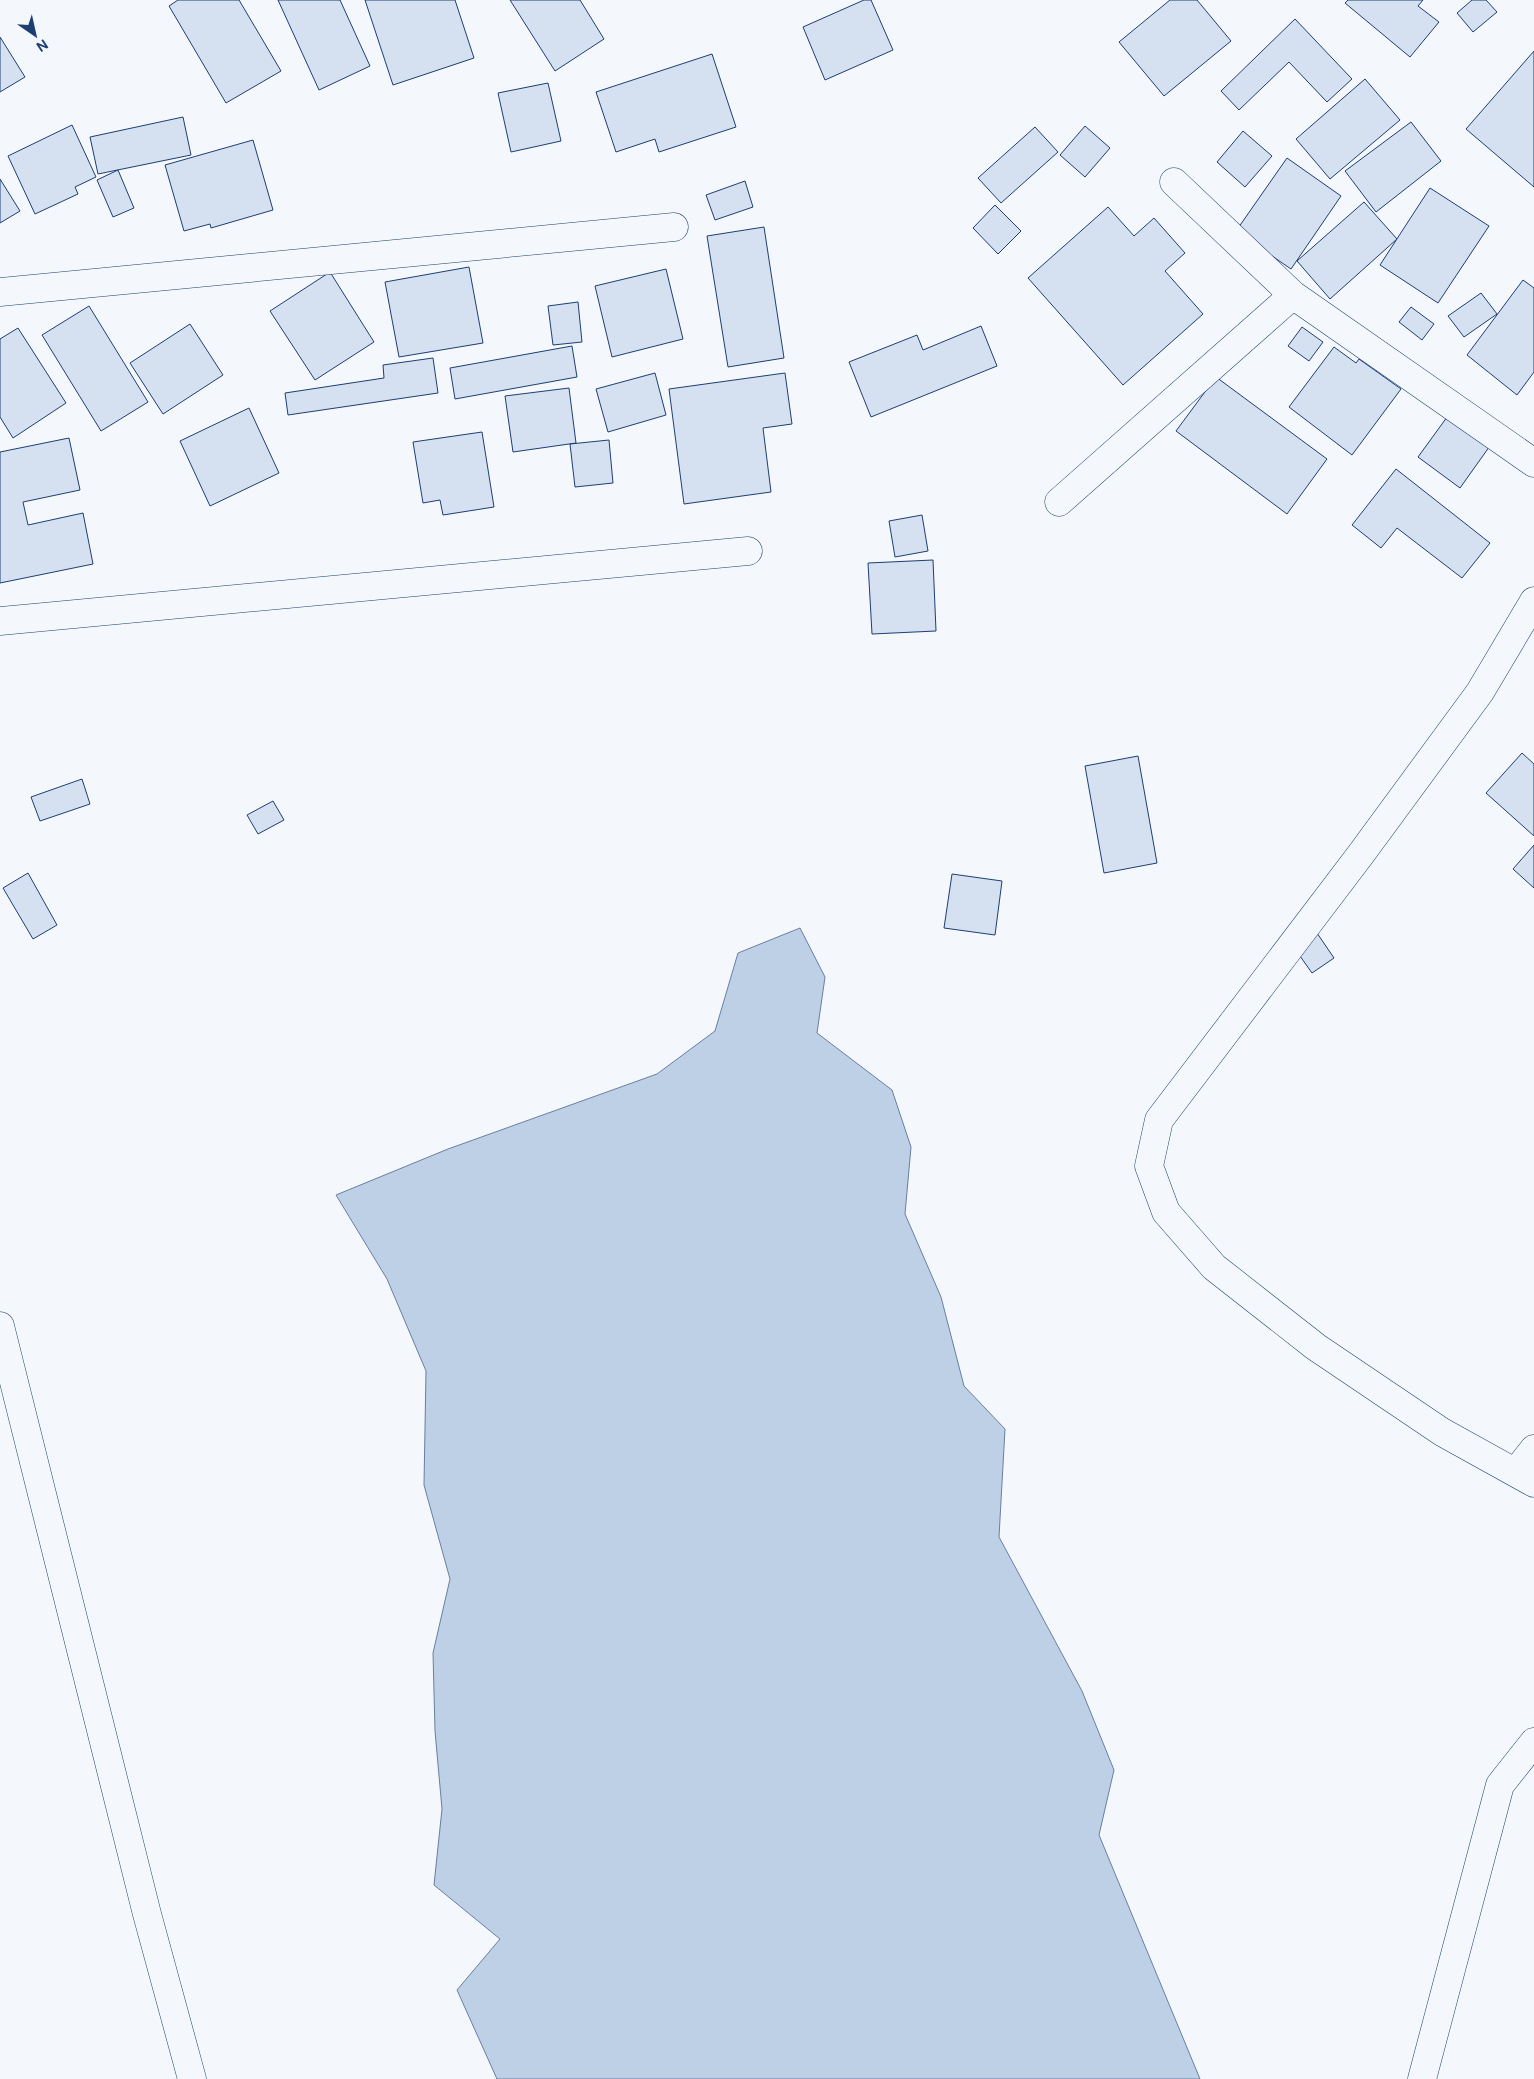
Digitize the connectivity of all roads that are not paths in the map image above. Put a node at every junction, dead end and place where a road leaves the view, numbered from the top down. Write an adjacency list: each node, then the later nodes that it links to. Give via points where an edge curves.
1 (1174, 182): 4 (street)
2 (674, 227): 3 (street)
3 (0, 292)
4 (1293, 295): 5 (street); 6 (street)
5 (1534, 463)
6 (1059, 502)
7 (748, 551): 9 (street)
8 (1534, 600): 12 (street, via 1480,692 1159,1120 1149,1166 1166,1212 1214,1267 1316,1347 1442,1432)
9 (0, 621)
10 (0, 1326): 14 (street, via 145,1905)
11 (1534, 1449): 12 (street)
12 (1525, 1477)
13 (1534, 1742): 15 (street, via 1500,1785)
14 (192, 2079)
15 (1422, 2079)

